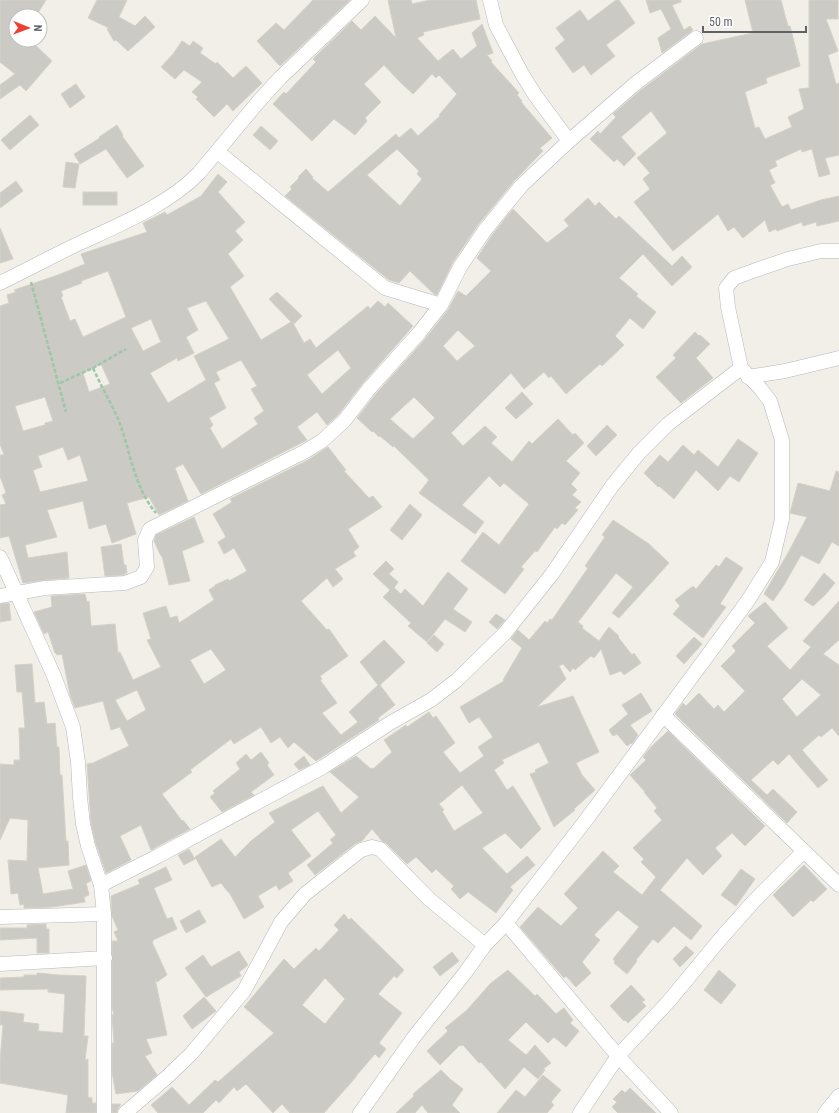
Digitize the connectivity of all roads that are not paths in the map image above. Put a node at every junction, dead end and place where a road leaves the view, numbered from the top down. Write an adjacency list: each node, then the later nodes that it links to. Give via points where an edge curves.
1 (362, 0): 5 (street, via 275,84 247,114)
2 (490, 0): 4 (street, via 496,25 522,74)
3 (696, 38): 4 (street, via 636,83)
4 (569, 141): 8 (street, via 522,186 485,230 460,267)
5 (218, 152): 7 (street, via 189,184 169,198 114,228); 8 (street, via 386,288)
6 (839, 251): 10 (street, via 821,251 788,259 734,278 726,288 728,307)
7 (0, 283)
8 (441, 305): 12 (street, via 344,421 322,441 150,529 145,540 146,567 141,577 125,583 45,588)
9 (839, 358): 10 (street, via 785,371)
10 (745, 372): 14 (street, via 770,401 782,440 782,519 772,562 747,602); 16 (street, via 674,419 639,453 612,486 552,574 504,633 457,680 431,700 390,723 323,767)
11 (0, 557): 12 (street)
12 (17, 593): 13 (street); 16 (street, via 54,676 73,727 83,824)
13 (0, 596)
14 (663, 715): 15 (street); 20 (street)
15 (804, 851): 17 (street); 24 (street, via 754,901 669,1001)
16 (101, 885): 18 (street)
17 (839, 885)
18 (104, 914): 19 (street); 22 (street)
19 (0, 917)
20 (506, 923): 21 (street); 24 (street)
21 (485, 945): 27 (street, via 429,899 380,849 372,847 361,850 305,894 281,922 244,991 191,1054); 28 (street, via 414,1037)
22 (105, 958): 23 (street); 26 (street)
23 (0, 964)
24 (618, 1056): 29 (street); 30 (street)
25 (839, 1096): 31 (street)
26 (104, 1113)
27 (125, 1113)
28 (360, 1113)
29 (580, 1113)
30 (671, 1113)
31 (825, 1113)

